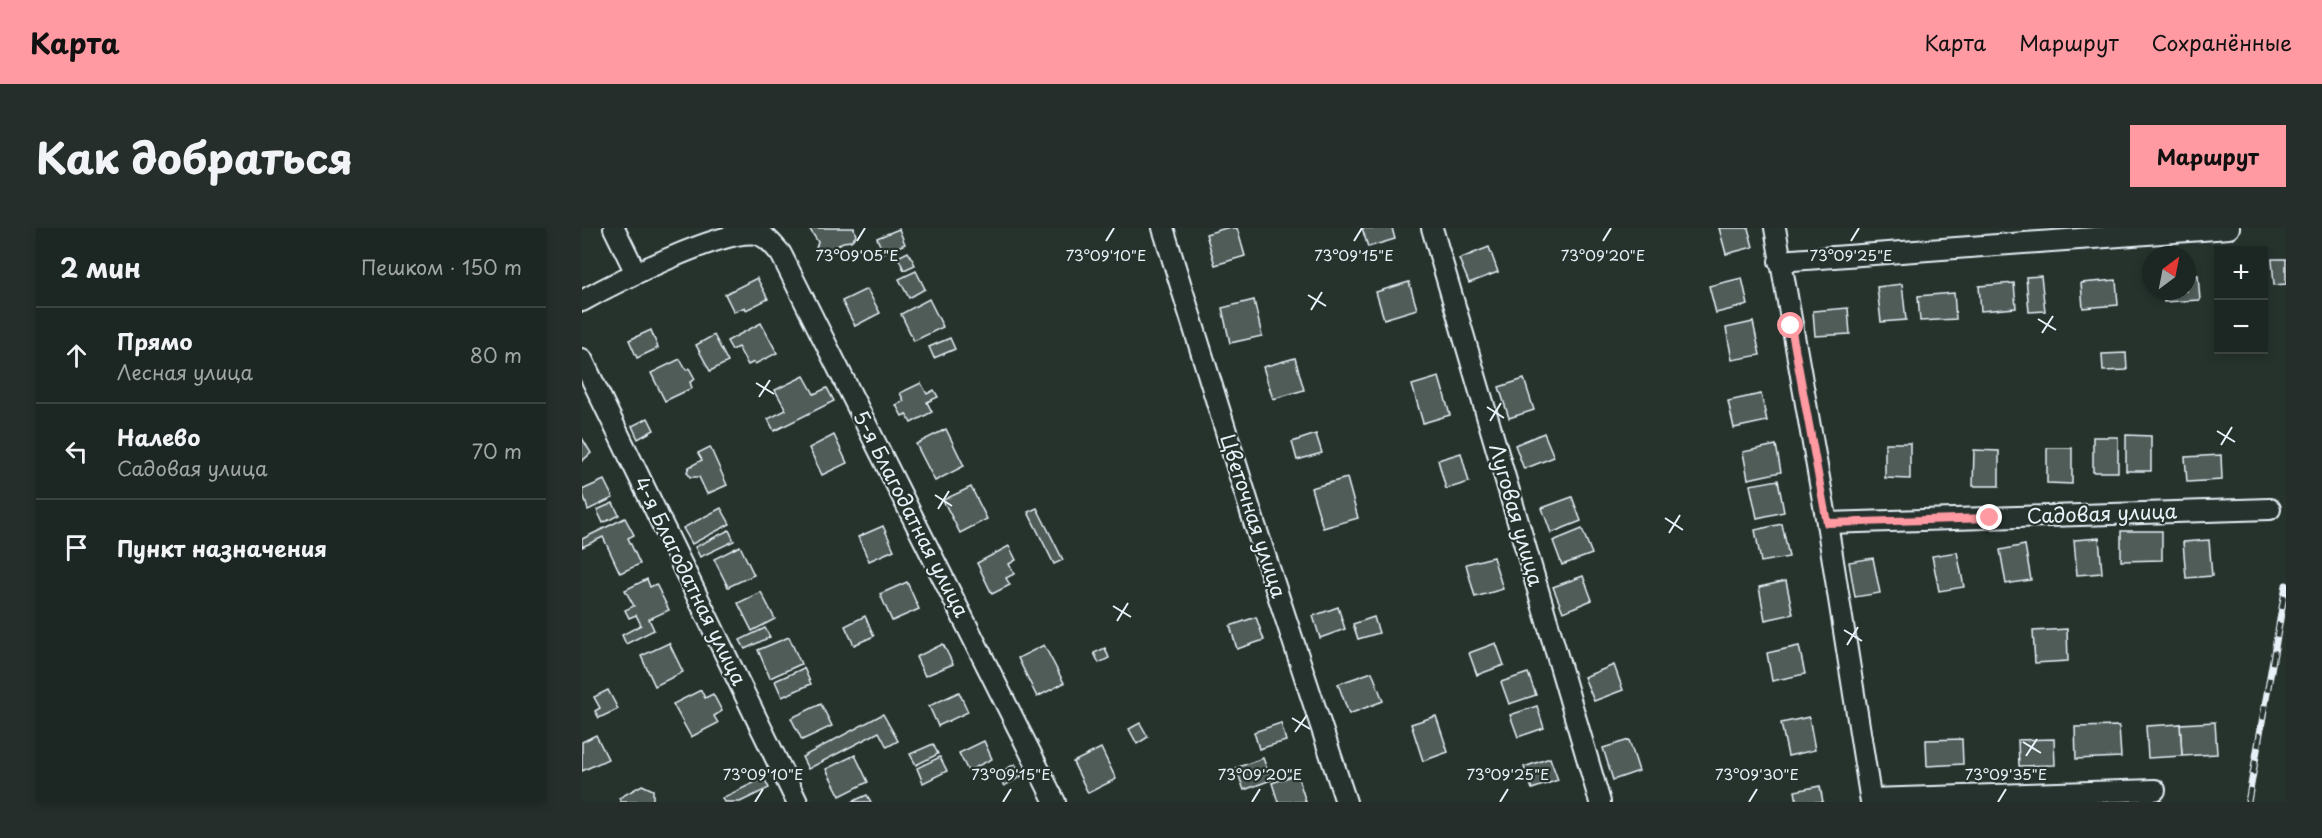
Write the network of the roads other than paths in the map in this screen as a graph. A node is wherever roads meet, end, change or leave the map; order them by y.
1 (614, 228) edge
2 (1163, 228) edge
3 (1432, 228) edge
4 (1774, 228) edge
5 (2229, 228) edge
6 (1779, 261) junction
7 (635, 271) junction
8 (582, 302) edge
9 (582, 359) edge
10 (2270, 509) dead end
11 (1827, 523) junction
12 (2154, 790) dead end
13 (1871, 801) edge
14 (797, 802) edge
15 (1055, 802) edge
16 (1346, 802) edge
17 (1600, 802) edge

1 - 7 street
2 - 16 street, Цветочная улица
3 - 17 street, Луговая улица
4 - 6 street
5 - 6 street
6 - 11 street
7 - 8 street
7 - 15 street, 5-я Благодатная улица
9 - 14 street, 4-я Благодатная улица
10 - 11 street, Садовая улица
11 - 13 street
12 - 13 street

